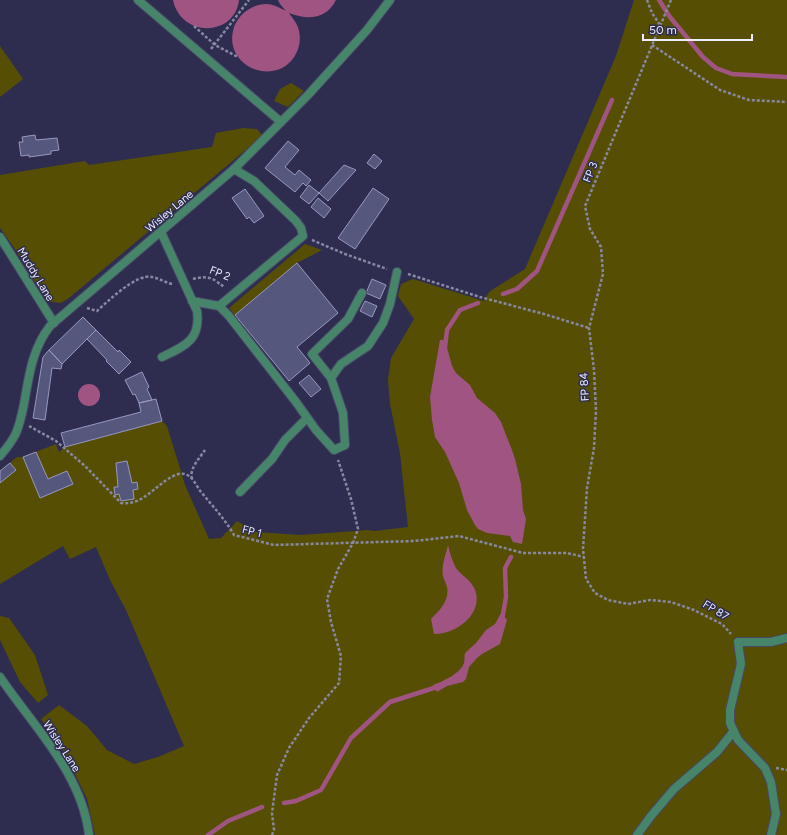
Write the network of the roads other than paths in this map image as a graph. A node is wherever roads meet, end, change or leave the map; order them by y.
1 (138, 0) edge
2 (390, 0) edge
3 (281, 122) junction
4 (234, 169) junction
5 (161, 232) junction
6 (0, 237) edge
7 (397, 272) dead end
8 (362, 292) dead end
9 (192, 301) junction
10 (219, 306) junction
11 (54, 322) junction
12 (162, 357) dead end
13 (331, 378) junction
14 (307, 418) junction
15 (0, 456) edge
16 (240, 492) dead end
17 (787, 638) edge
18 (0, 677) edge
19 (733, 732) junction
20 (89, 835) edge
21 (637, 835) edge
22 (771, 835) edge

1 - 3 street
2 - 3 street, Wisley Lane
3 - 4 street, Wisley Lane
4 - 5 street, Wisley Lane
4 - 10 street, FP 2
5 - 9 street
5 - 11 street, Wisley Lane
6 - 11 street, Muddy Lane
7 - 13 street
8 - 13 street
9 - 10 street
9 - 12 street
10 - 14 street
11 - 15 street, Wisley Lane
13 - 14 street
14 - 16 street
17 - 19 street
18 - 20 street, Wisley Lane
19 - 21 street
19 - 22 street

